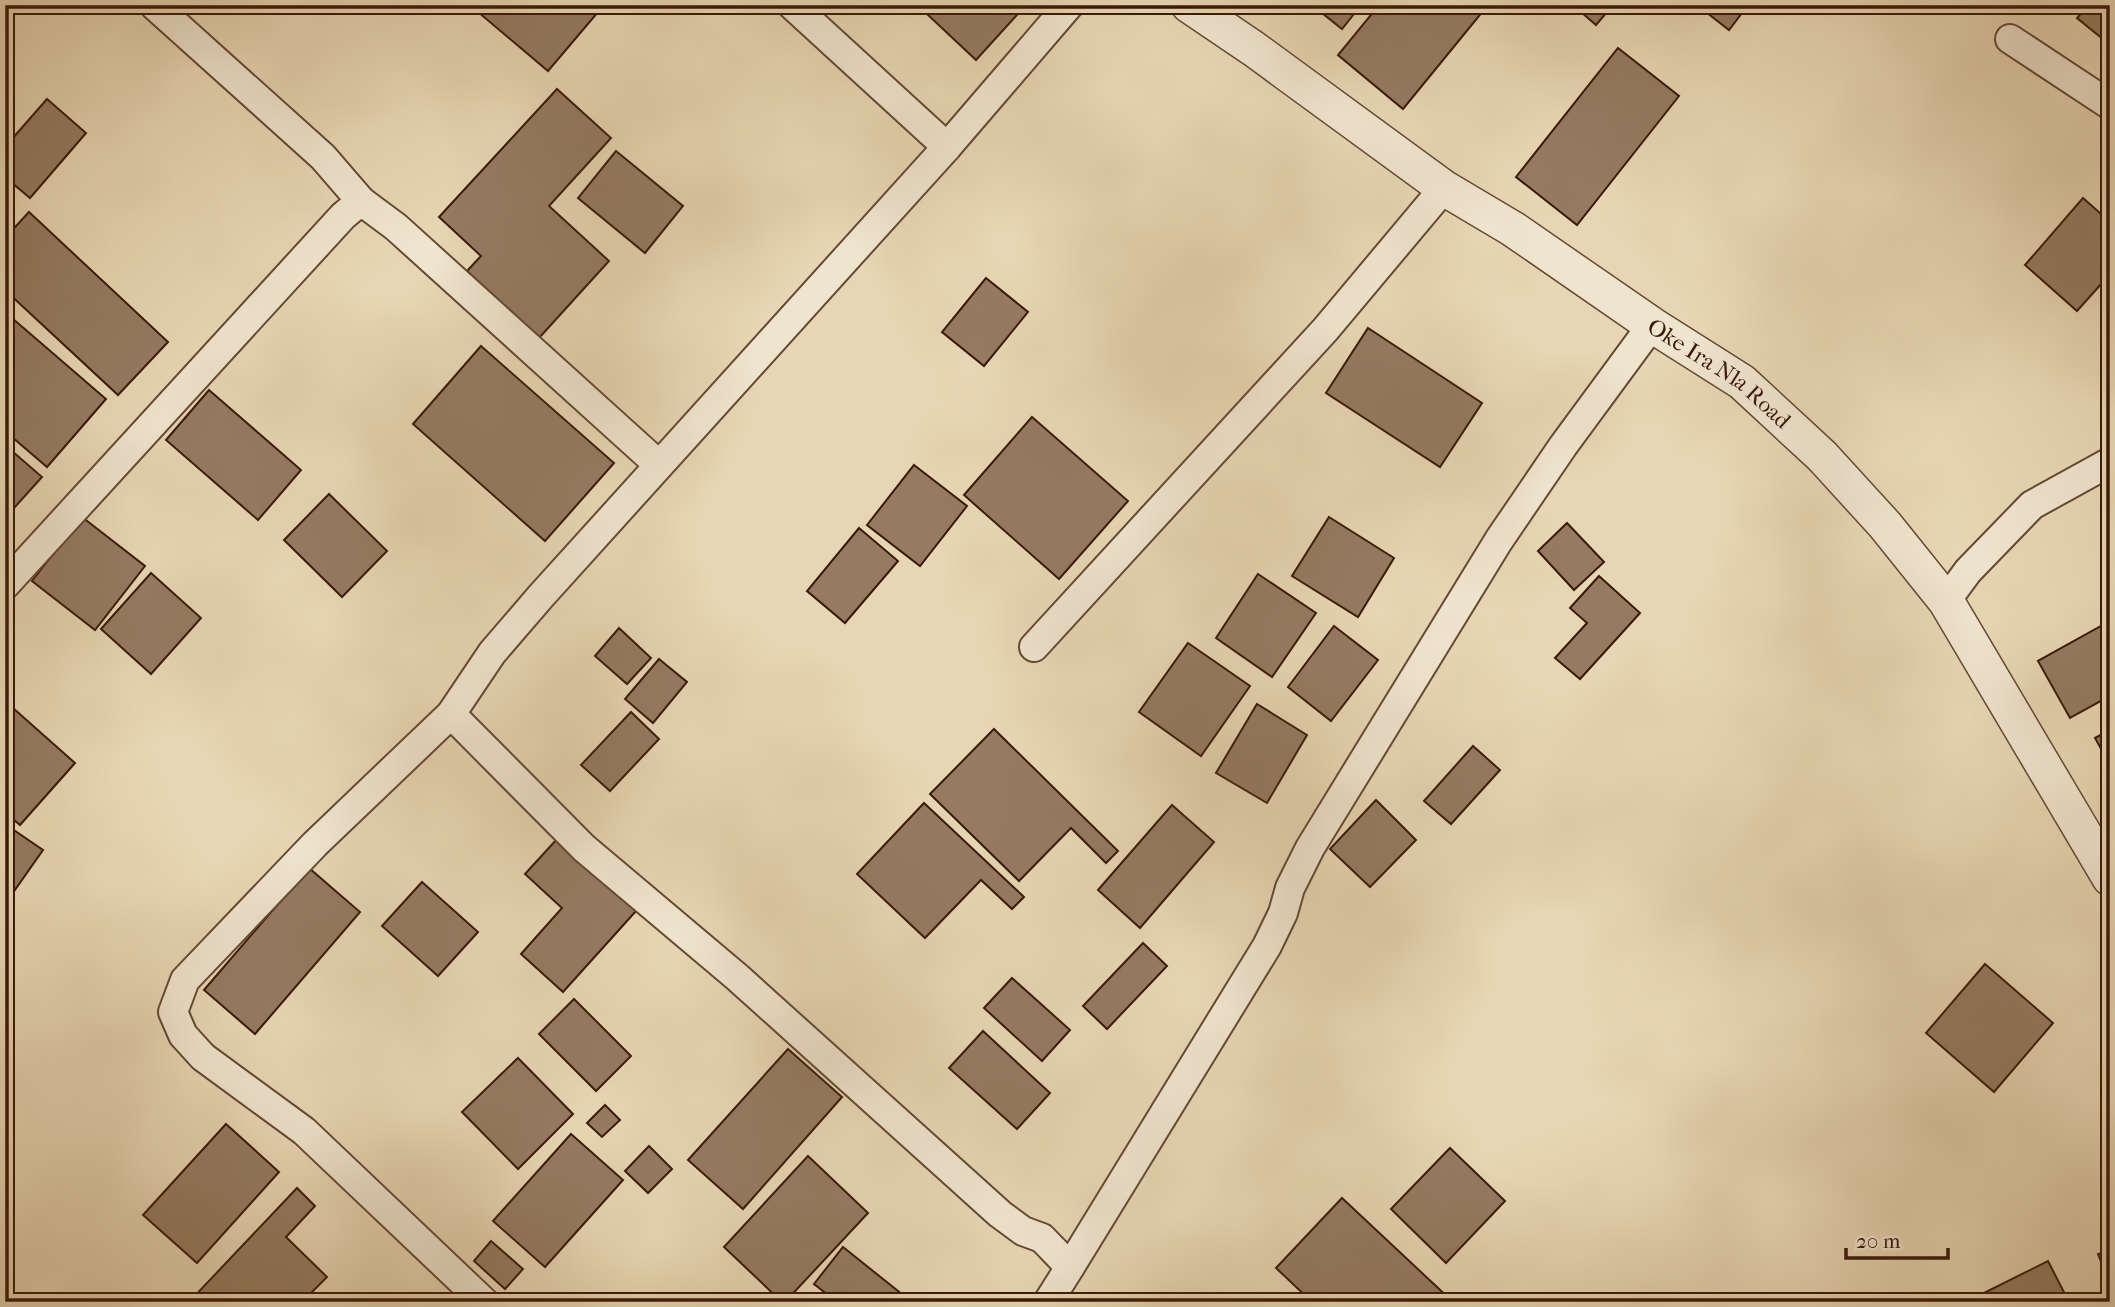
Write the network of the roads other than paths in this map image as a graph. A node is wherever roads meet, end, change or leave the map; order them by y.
1 (154, 5) edge
2 (792, 5) edge
3 (1069, 5) edge
4 (1189, 5) edge
5 (2010, 39) dead end
6 (2110, 105) edge
7 (947, 147) junction
8 (1444, 188) junction
9 (361, 201) junction
10 (1652, 325) junction
11 (2110, 462) edge
12 (659, 465) junction
13 (5, 585) edge
14 (1946, 601) junction
15 (1034, 647) dead end
16 (451, 714) junction
17 (2110, 878) edge
18 (1070, 1268) junction
19 (484, 1302) edge
20 (1048, 1302) edge

1 - 9 street
2 - 7 street
3 - 7 street
4 - 8 street, Oke Ira Nla Road
5 - 6 street
7 - 12 street
8 - 10 street, Oke Ira Nla Road
8 - 15 street
9 - 12 street
9 - 13 street
10 - 14 street, Oke Ira Nla Road
10 - 18 street
11 - 14 street
12 - 16 street
14 - 17 street, Oke Ira Nla Road
16 - 18 street
16 - 19 street
18 - 20 street

